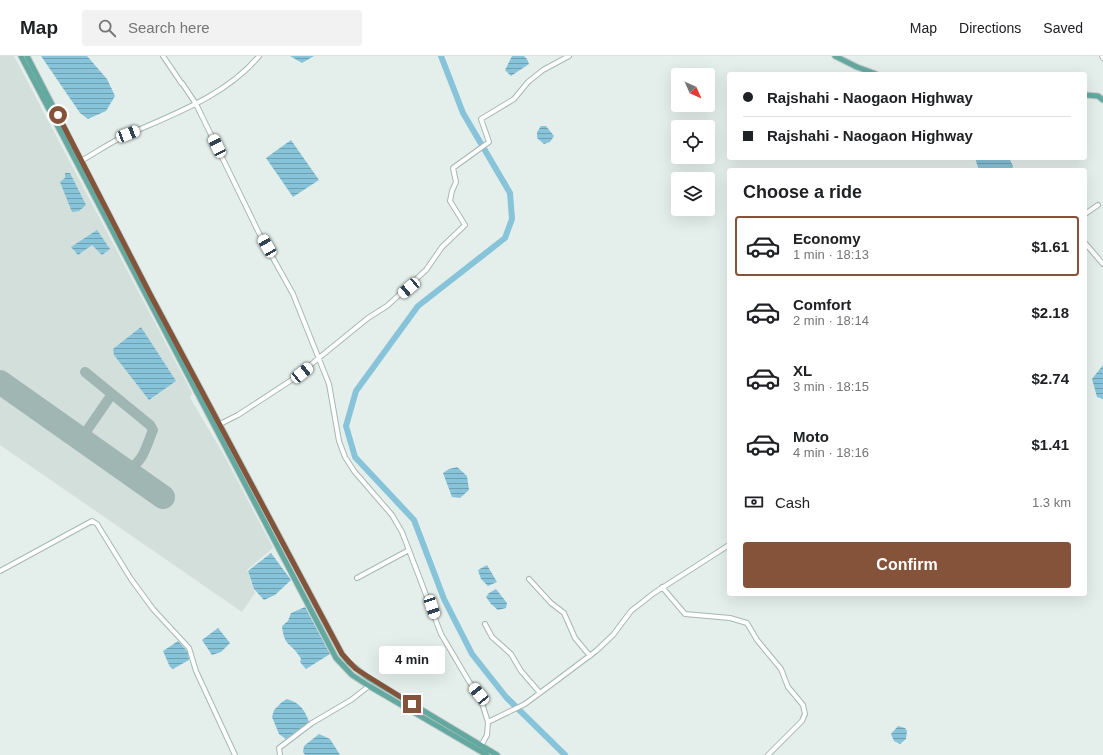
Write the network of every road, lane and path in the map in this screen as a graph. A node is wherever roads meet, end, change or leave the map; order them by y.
1 (21, 56) edge
2 (27, 56) edge
3 (163, 56) edge
4 (259, 56) edge
5 (569, 56) edge
6 (835, 56) edge
7 (871, 72) edge
8 (182, 83) dead end
9 (186, 90) junction
10 (1087, 95) edge
11 (1103, 100) edge
12 (196, 104) junction
13 (81, 161) junction
14 (1098, 205) dead end
15 (1087, 213) edge
16 (1087, 245) edge
17 (1103, 264) edge
18 (318, 359) junction
19 (220, 424) junction
20 (223, 436) junction
21 (727, 546) edge
22 (408, 550) junction
23 (0, 571) edge
24 (356, 578) dead end
25 (529, 579) dead end
26 (662, 587) junction
27 (485, 624) dead end
28 (590, 656) junction
29 (368, 686) junction
30 (540, 693) junction
31 (412, 704) junction
32 (409, 710) junction
33 (488, 722) junction
34 (481, 746) junction
35 (235, 755) edge
36 (280, 755) edge
37 (487, 755) edge
38 (497, 755) edge
39 (768, 755) edge

1 - 20 main road
2 - 13 main road
3 - 9 street
4 - 12 street
5 - 18 street
6 - 7 main road
8 - 9 street
9 - 12 street
10 - 11 main road
12 - 13 street
12 - 18 street
13 - 19 main road
14 - 15 street
16 - 17 street
18 - 19 street
18 - 22 street
19 - 20 main road
20 - 29 main road
20 - 31 main road
21 - 26 street
22 - 24 street
22 - 33 street
23 - 35 street
25 - 28 street
26 - 28 street
26 - 39 street
27 - 30 street
28 - 30 street
29 - 32 main road
29 - 36 street
30 - 33 street
31 - 32 main road
31 - 34 main road
32 - 37 main road
33 - 34 street
34 - 38 main road

